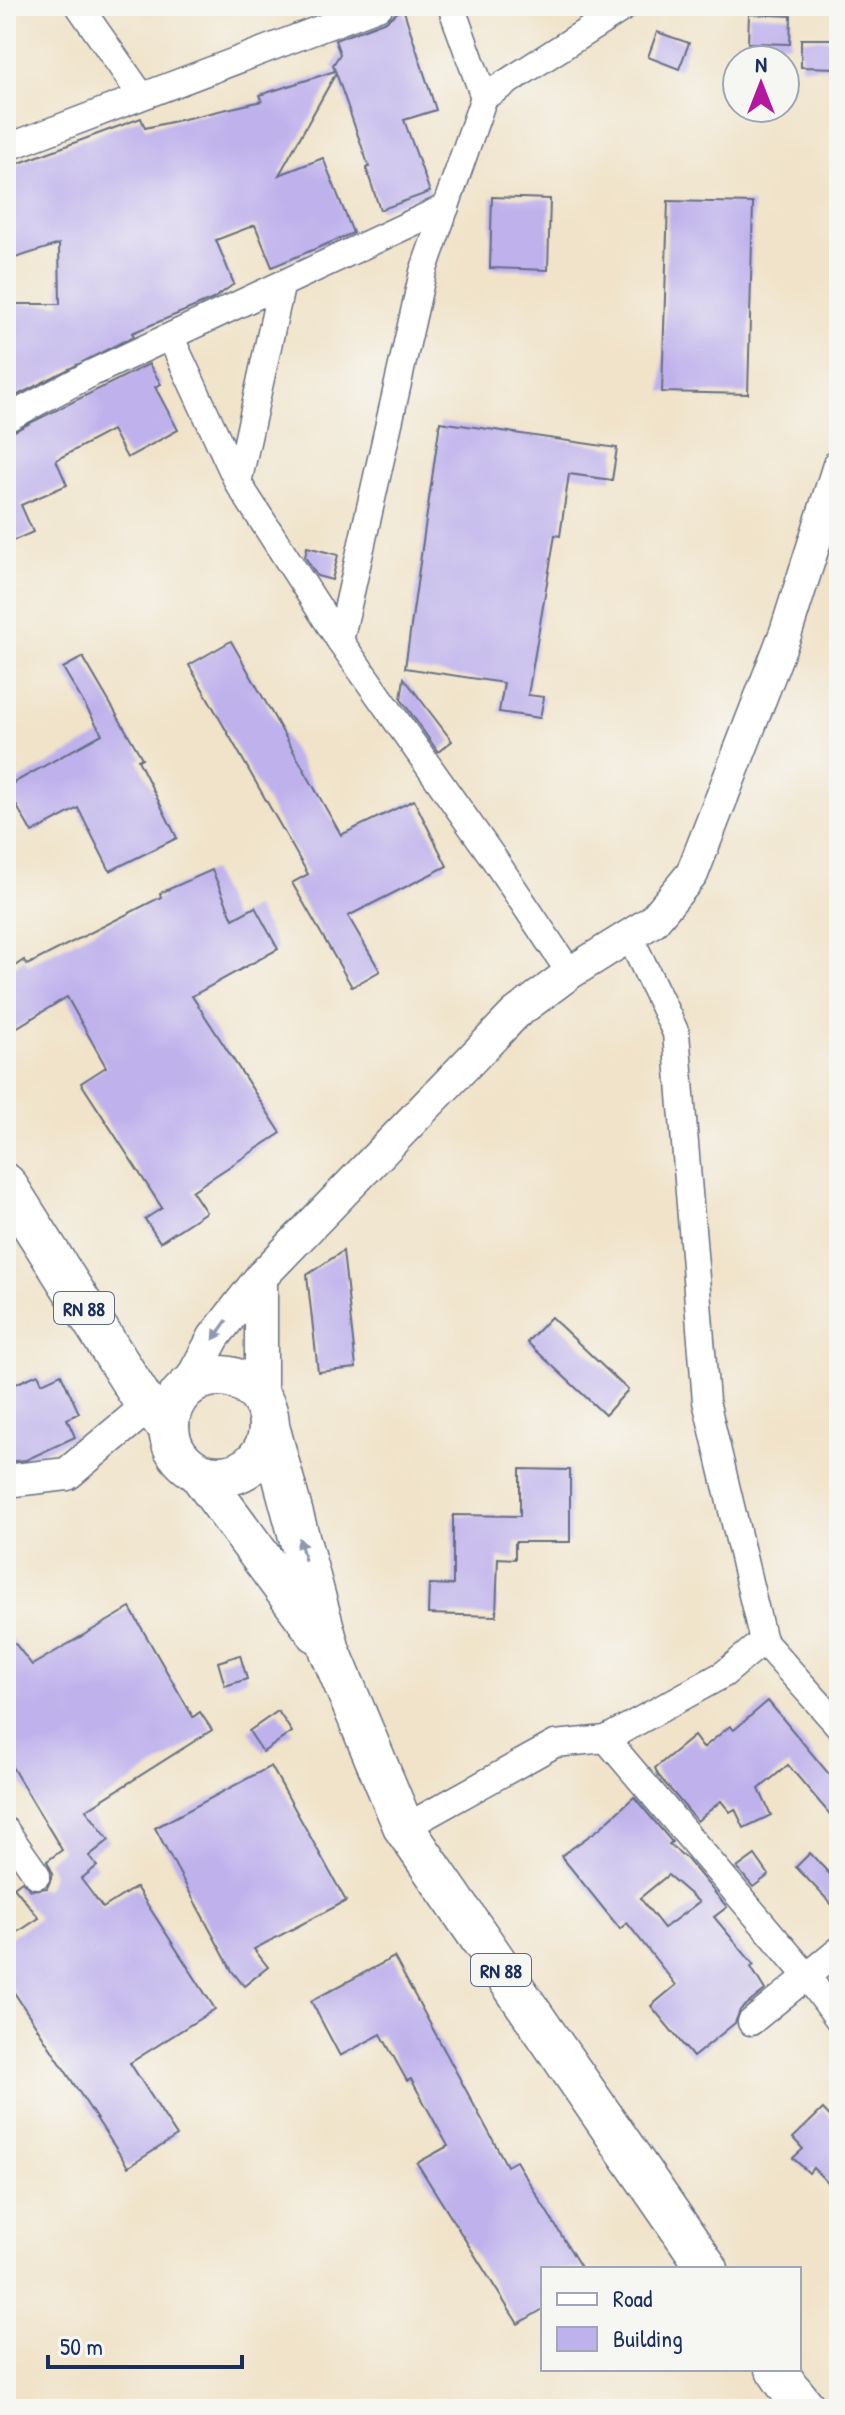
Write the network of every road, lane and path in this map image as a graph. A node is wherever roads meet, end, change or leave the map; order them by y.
1 (79, 6) edge
2 (380, 6) edge
3 (451, 6) edge
4 (626, 6) edge
5 (141, 95) junction
6 (484, 97) junction
7 (6, 148) edge
8 (446, 207) junction
9 (281, 287) junction
10 (171, 338) junction
11 (6, 419) edge
12 (839, 465) edge
13 (238, 483) junction
14 (340, 641) junction
15 (629, 935) junction
16 (570, 973) junction
17 (6, 1184) edge
18 (261, 1277) junction
19 (186, 1389) junction
20 (265, 1413) junction
21 (158, 1416) junction
22 (198, 1472) junction
23 (6, 1481) edge
24 (763, 1641) junction
25 (330, 1651) junction
26 (839, 1726) edge
27 (606, 1739) junction
28 (404, 1828) junction
29 (6, 1831) edge
30 (37, 1875) dead end
31 (839, 1950) edge
32 (807, 1976) junction
33 (839, 2020) edge
34 (751, 2022) dead end
35 (707, 2267) edge

1 - 5 street
2 - 5 street
3 - 6 street
4 - 6 street
5 - 7 street
6 - 8 street
8 - 9 street
8 - 14 street
9 - 10 street
9 - 13 street
10 - 11 street
10 - 13 street
12 - 15 street
13 - 14 street
14 - 16 street
15 - 16 street
15 - 24 street
16 - 18 street
17 - 21 main road, RN 88
18 -> 19 street
18 - 20 street
19 - 20 main road
19 - 21 main road
20 - 22 main road
25 -> 20 main road, RN 88
21 - 22 main road
21 - 23 street
22 - 25 main road, RN 88
24 - 26 street
24 - 27 street
25 - 28 main road, RN 88
27 - 28 street
27 - 32 street
28 - 35 main road, RN 88
29 - 30 street
31 - 32 street
32 - 33 street
32 - 34 street

